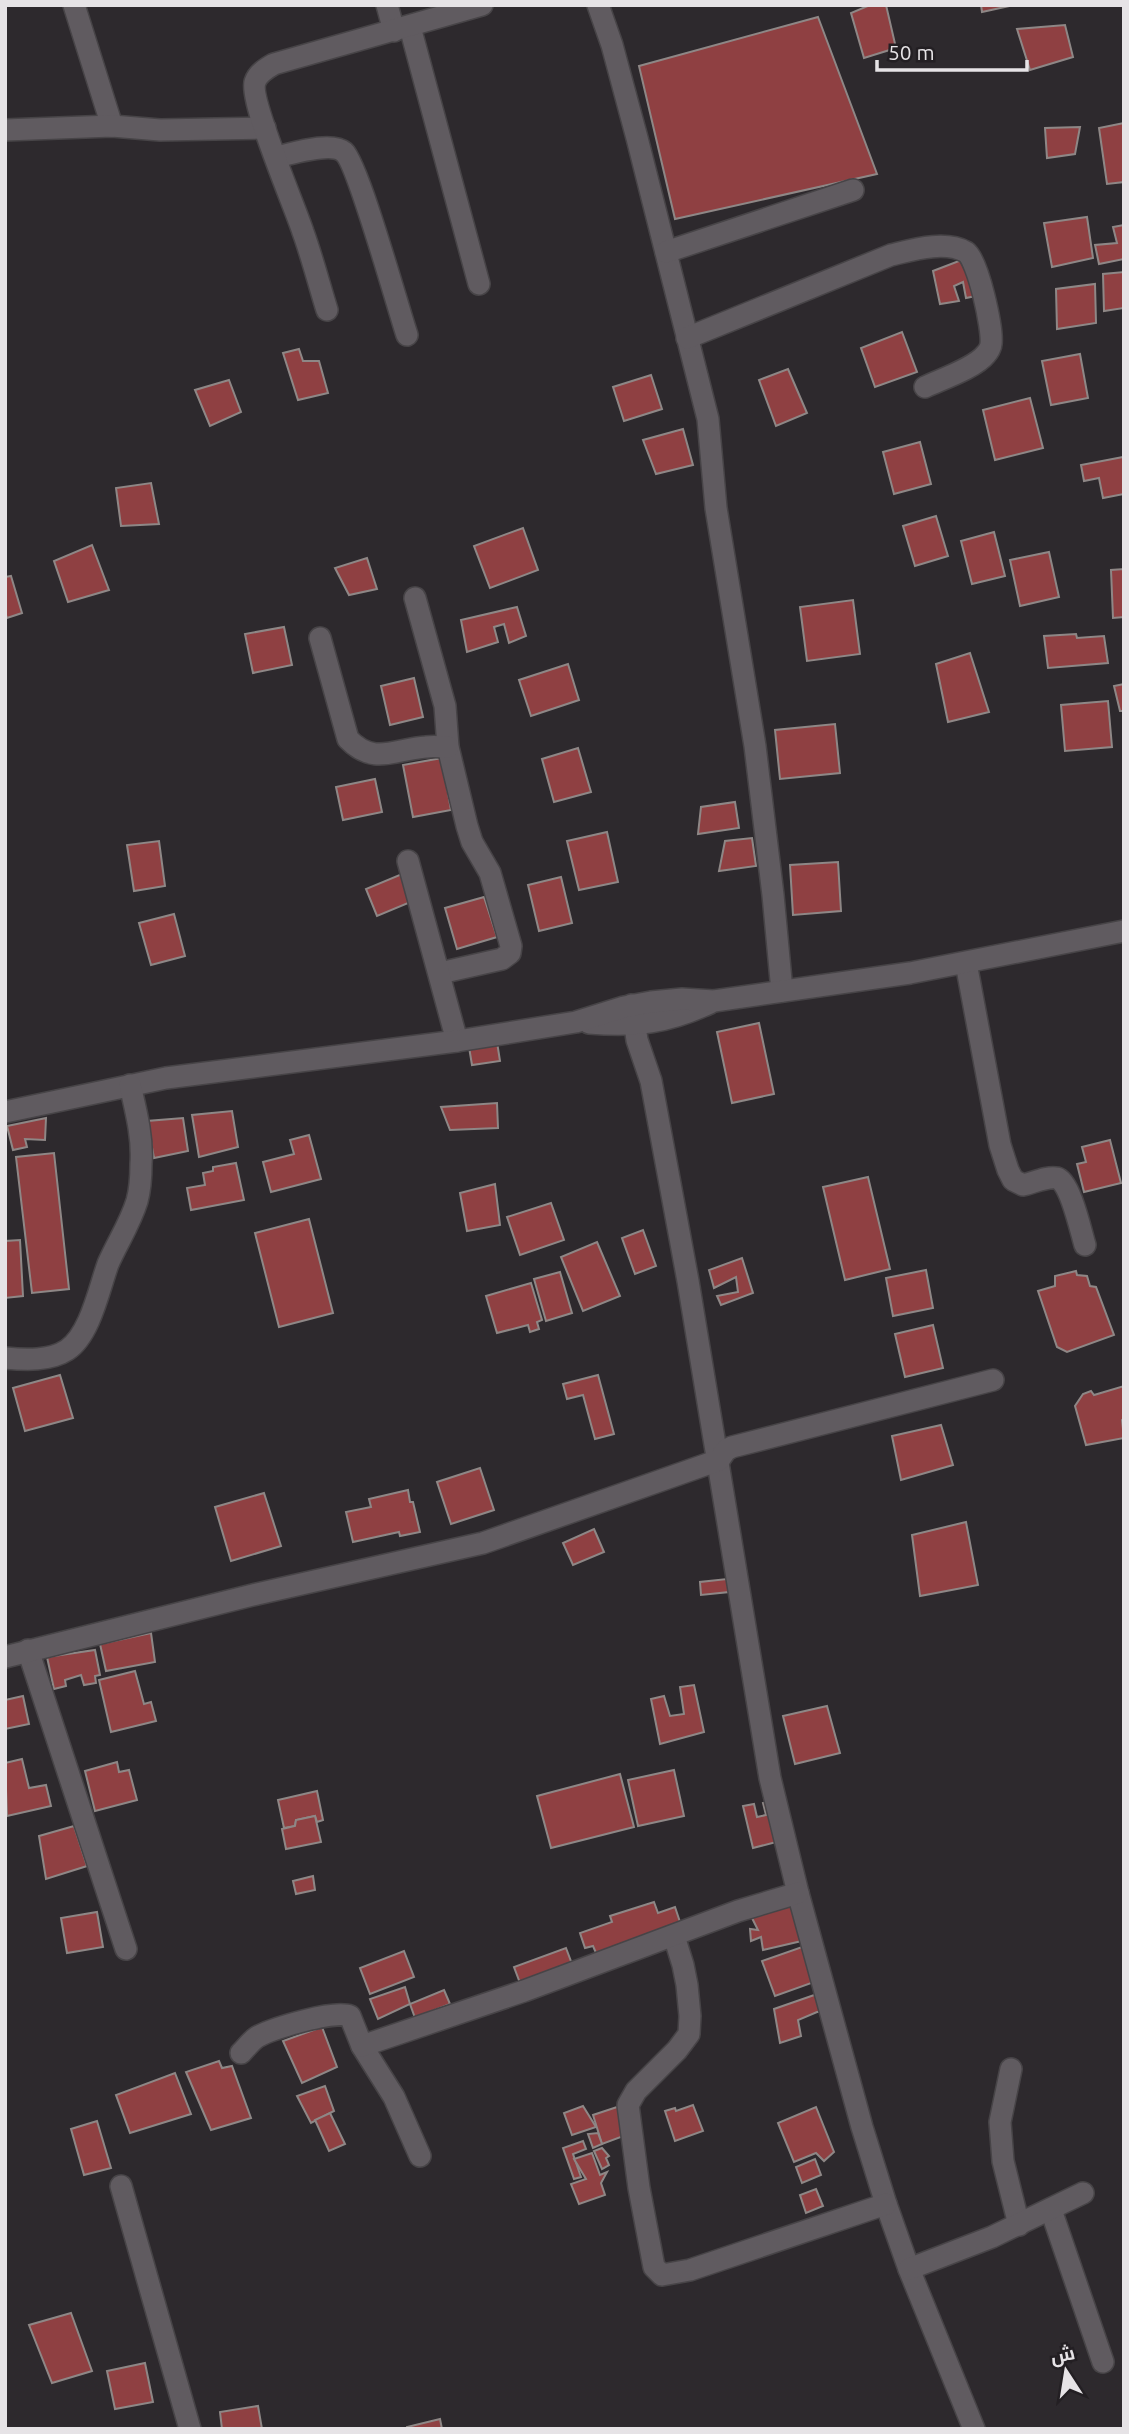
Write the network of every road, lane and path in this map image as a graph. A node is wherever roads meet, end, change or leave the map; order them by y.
1 (74, 5) edge
2 (387, 5) edge
3 (482, 5) edge
4 (597, 5) edge
5 (402, 29) junction
6 (112, 126) junction
7 (265, 128) junction
8 (5, 130) edge
9 (276, 157) junction
10 (853, 190) dead end
11 (666, 252) junction
12 (479, 284) dead end
13 (327, 310) dead end
14 (407, 335) dead end
15 (687, 338) junction
16 (925, 387) dead end
17 (415, 598) dead end
18 (320, 638) dead end
19 (449, 747) junction
20 (408, 861) dead end
21 (1124, 931) edge
22 (966, 963) junction
23 (440, 973) junction
24 (782, 991) junction
25 (643, 1014) junction
26 (457, 1041) junction
27 (130, 1086) junction
28 (5, 1112) edge
29 (1084, 1245) dead end
30 (5, 1358) edge
31 (993, 1380) dead end
32 (719, 1460) junction
33 (28, 1650) junction
34 (5, 1657) edge
35 (798, 1893) junction
36 (674, 1936) junction
37 (126, 1949) dead end
38 (362, 2046) junction
39 (241, 2053) dead end
40 (1011, 2069) dead end
41 (420, 2156) dead end
42 (121, 2186) dead end
43 (1083, 2193) dead end
44 (886, 2204) junction
45 (1051, 2210) junction
46 (1019, 2225) junction
47 (909, 2269) junction
48 (1103, 2362) dead end
49 (190, 2429) edge
50 (974, 2429) edge

1 - 6 street
2 - 5 street
3 - 5 street
4 - 11 street
5 - 7 street
5 - 12 street
6 - 7 street
6 - 8 street
7 - 9 street
9 - 13 street
9 - 14 street
10 - 11 street
11 - 15 street
15 - 16 street
15 - 24 street
17 - 19 street
18 - 19 street
19 - 23 street
20 - 23 street
21 - 22 street
22 - 24 street
22 - 29 street
23 - 26 street
24 - 25 street
25 - 26 street
25 - 32 street
26 - 27 street
27 - 28 street
27 - 30 street
31 - 32 street
32 - 33 street
32 - 35 street
33 - 34 street
33 - 37 street
35 - 36 street
35 - 44 street
36 - 38 street
36 - 44 street
38 - 39 street
38 - 41 street
40 - 46 street
42 - 49 street
43 - 45 street
44 - 47 street
45 - 46 street
45 - 48 street
46 - 47 street
47 - 50 street

